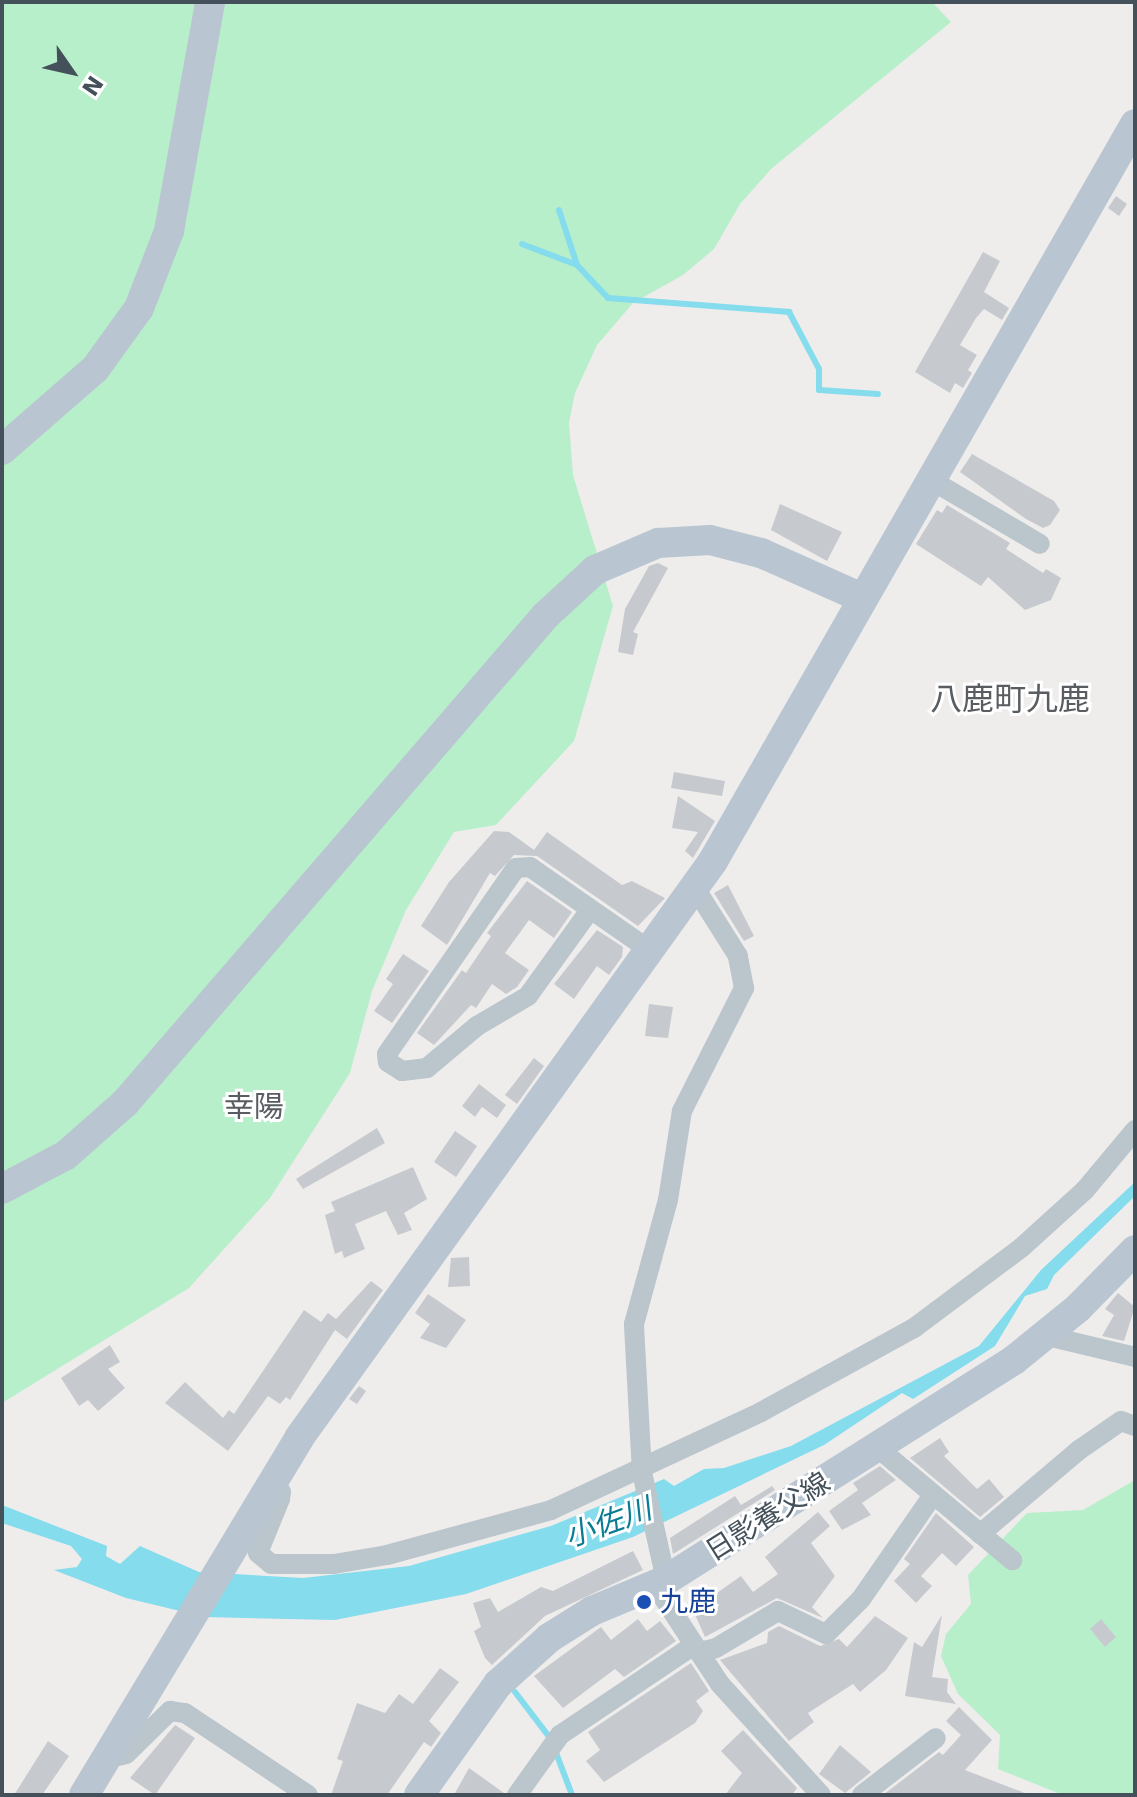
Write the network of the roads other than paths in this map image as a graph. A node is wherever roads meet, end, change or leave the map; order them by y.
1 (210, 2) edge
2 (1135, 124) edge
3 (2, 450) edge
4 (931, 480) junction
5 (1040, 544) dead end
6 (862, 598) junction
7 (695, 888) junction
8 (590, 910) junction
9 (651, 951) junction
10 (1135, 1130) edge
11 (2, 1189) edge
12 (1135, 1250) edge
13 (1043, 1335) junction
14 (1135, 1357) edge
15 (1135, 1426) edge
16 (878, 1448) junction
17 (642, 1471) junction
18 (271, 1483) junction
19 (933, 1495) junction
20 (980, 1534) junction
21 (1012, 1560) dead end
22 (661, 1583) junction
23 (696, 1648) junction
24 (936, 1738) dead end
25 (109, 1758) junction
26 (84, 1795) edge
27 (308, 1795) edge
28 (419, 1795) edge
29 (517, 1795) edge
30 (821, 1795) edge
31 (862, 1795) edge

1 - 3 street
2 - 4 street
4 - 5 street
4 - 6 street
6 - 7 street
6 - 11 street
7 - 9 street
7 - 17 street
8 - 8 street
8 - 9 street
9 - 18 street
10 - 17 street
12 - 13 street, 日影養父線
13 - 14 street
13 - 16 street, 日影養父線
15 - 20 street
16 - 19 street
16 - 22 street, 日影養父線
17 - 18 street
17 - 22 street
18 - 25 street
19 - 20 street
19 - 23 street
20 - 21 street
22 - 23 street
22 - 28 street, 日影養父線
23 - 29 street
23 - 30 street
24 - 31 street
25 - 26 street
25 - 27 street

